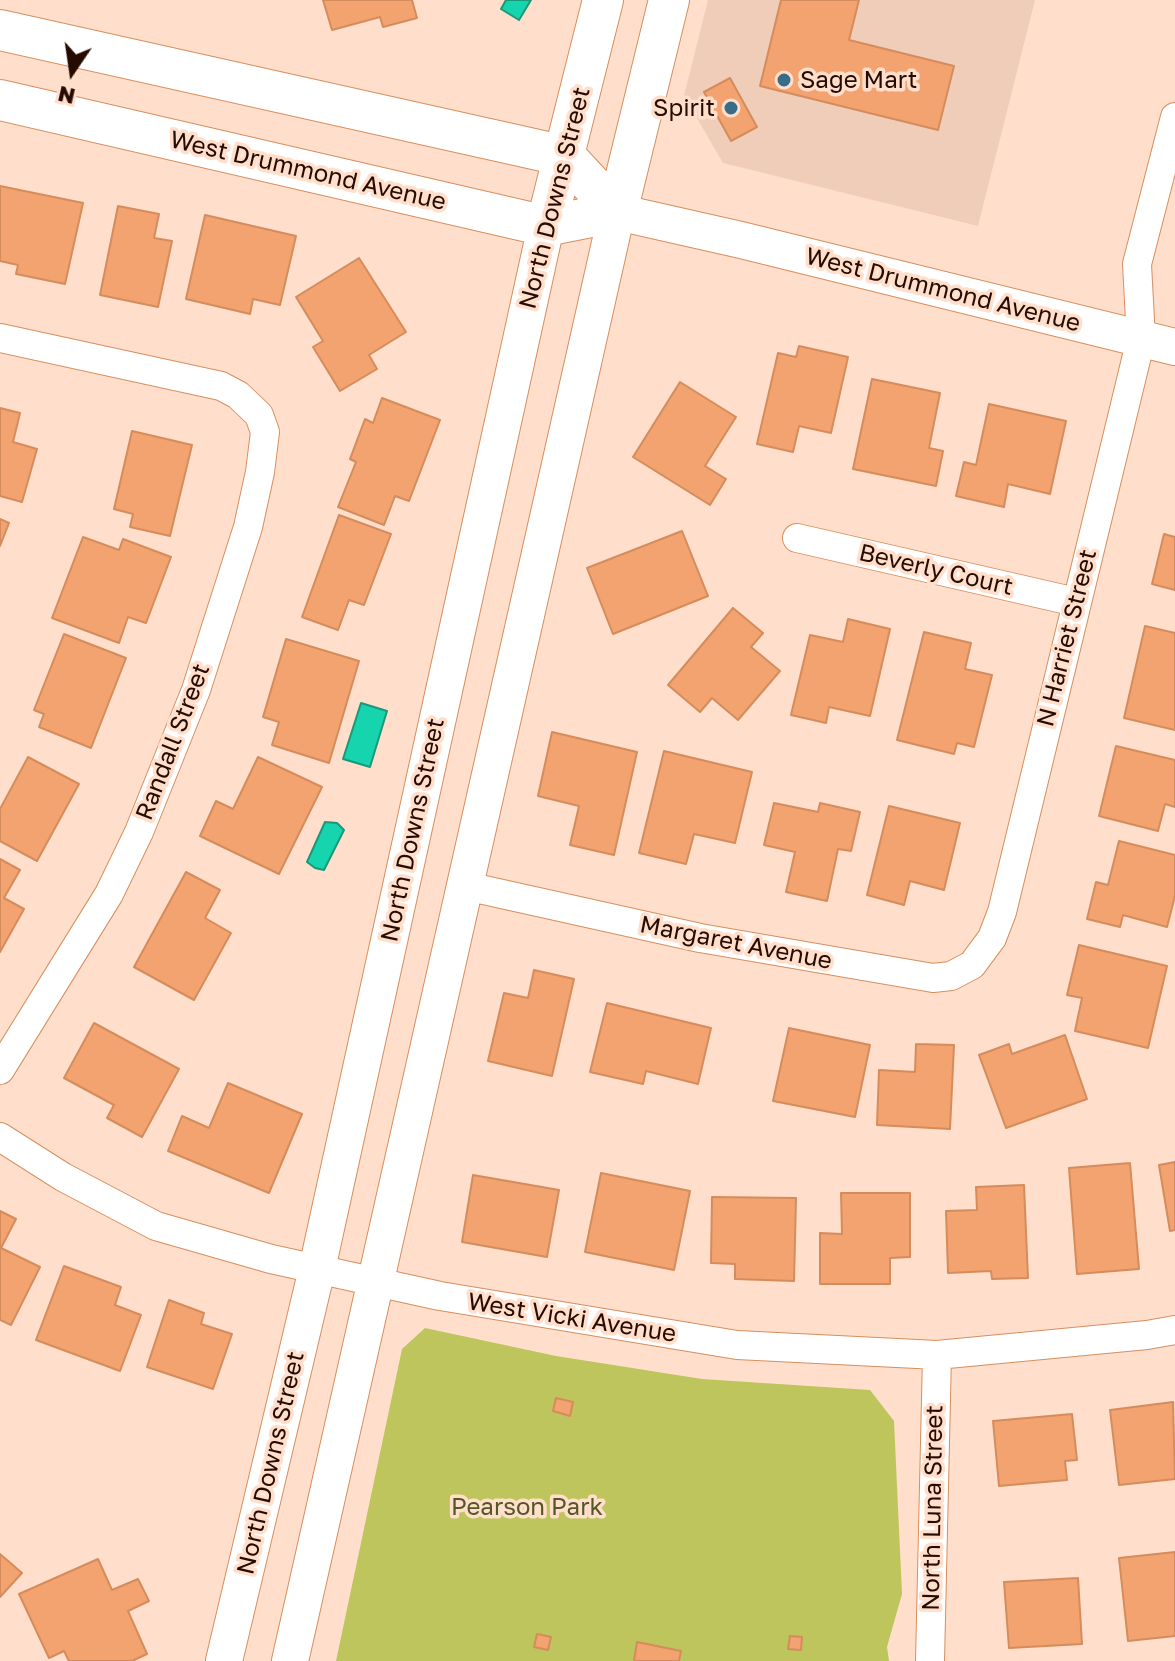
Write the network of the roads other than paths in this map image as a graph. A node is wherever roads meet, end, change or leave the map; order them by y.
1 (603, 0) edge
2 (669, 0) edge
3 (0, 30) edge
4 (0, 100) edge
5 (1175, 117) edge
6 (565, 156) junction
7 (617, 212) junction
8 (546, 226) junction
9 (0, 338) edge
10 (1158, 343) edge
11 (797, 538) dead end
12 (1076, 602) junction
13 (466, 886) junction
14 (992, 938) joint
15 (0, 1070) edge
16 (0, 1137) edge
17 (317, 1269) junction
18 (376, 1282) junction
19 (1175, 1330) edge
20 (937, 1355) junction
21 (224, 1661) edge
22 (290, 1661) edge
23 (930, 1661) edge

1 - 6 main road, North Downs Street
2 - 7 main road
3 - 6 main road
4 - 8 main road, West Drummond Avenue
5 - 10 street, N Harriet Street
6 - 7 main road
6 - 8 main road, North Downs Street
7 - 8 main road, West Drummond Avenue
7 - 10 street, West Drummond Avenue
7 - 13 street
8 - 17 street, North Downs Street
9 - 15 street, Randall Street
10 - 12 street, N Harriet Street
11 - 12 street, Beverly Court
12 - 14 street, N Harriet Street
13 - 14 street, Margaret Avenue
13 - 18 street
16 - 17 street, West Vicki Avenue
17 - 18 street, West Vicki Avenue
17 - 21 street, North Downs Street
18 - 20 street, West Vicki Avenue
18 - 22 street
19 - 20 street, West Vicki Avenue
20 - 23 street, North Luna Street

